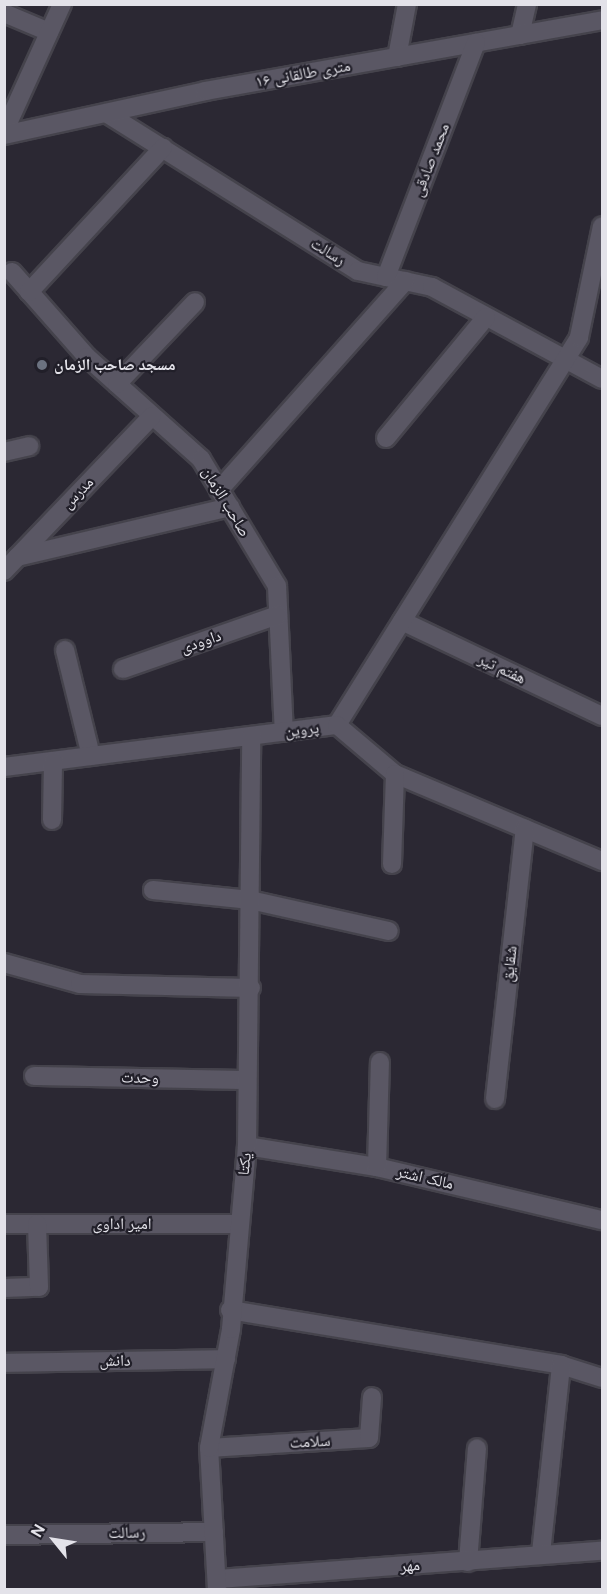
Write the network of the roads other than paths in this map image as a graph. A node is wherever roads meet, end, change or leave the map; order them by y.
1 (62, 4) edge
2 (406, 4) edge
3 (527, 4) edge
4 (4, 14) edge
5 (603, 20) edge
6 (49, 32) junction
7 (520, 35) junction
8 (476, 43) junction
9 (397, 57) junction
10 (106, 113) junction
11 (4, 133) edge
12 (163, 148) junction
13 (603, 226) edge
14 (12, 272) dead end
15 (386, 277) junction
16 (405, 281) junction
17 (29, 292) junction
18 (195, 302) dead end
19 (486, 316) junction
20 (565, 359) junction
21 (603, 379) edge
22 (117, 384) junction
23 (152, 416) junction
24 (386, 438) dead end
25 (29, 446) dead end
26 (4, 452) edge
27 (219, 490) junction
28 (230, 507) junction
29 (17, 557) junction
30 (4, 571) edge
31 (278, 615) junction
32 (402, 621) junction
33 (65, 650) dead end
34 (123, 669) dead end
35 (603, 716) edge
36 (337, 725) junction
37 (284, 732) junction
38 (251, 736) junction
39 (91, 756) junction
40 (53, 761) junction
41 (4, 767) edge
42 (395, 774) junction
43 (52, 820) dead end
44 (525, 829) junction
45 (603, 861) edge
46 (392, 864) dead end
47 (153, 890) dead end
48 (250, 900) junction
49 (389, 931) dead end
50 (4, 963) edge
51 (251, 988) junction
52 (380, 1062) dead end
53 (34, 1076) dead end
54 (247, 1080) junction
55 (495, 1099) dead end
56 (246, 1146) junction
57 (377, 1167) junction
58 (603, 1220) edge
59 (4, 1224) edge
60 (37, 1224) junction
61 (238, 1224) junction
62 (4, 1288) edge
63 (230, 1310) junction
64 (226, 1359) junction
65 (4, 1363) edge
66 (561, 1365) junction
67 (603, 1378) edge
68 (372, 1397) dead end
69 (209, 1448) junction
70 (477, 1448) dead end
71 (214, 1532) junction
72 (4, 1535) edge
73 (603, 1551) edge
74 (541, 1553) junction
75 (468, 1562) junction
76 (217, 1584) edge

1 - 6 street
2 - 9 street
3 - 7 street
4 - 6 street
5 - 7 street, ۱۶ متری طالقانی
6 - 11 street
7 - 8 street, ۱۶ متری طالقانی
8 - 9 street, ۱۶ متری طالقانی
8 - 15 street, محمد صادقی
9 - 10 street, ۱۶ متری طالقانی
10 - 11 street, ۱۶ متری طالقانی
10 - 12 street, رسالت
12 - 15 street, رسالت
12 - 17 street
13 - 20 street
14 - 17 street, صاحب الزمان
15 - 16 street, رسالت
16 - 19 street, رسالت
16 - 27 street
17 - 22 street, صاحب الزمان
18 - 22 street
19 - 20 street, رسالت
19 - 24 street
20 - 21 street, رسالت
20 - 32 street
22 - 23 street, صاحب الزمان
23 - 27 street, صاحب الزمان
23 - 29 street, مدرس
25 - 26 street
27 - 28 street, صاحب الزمان
28 - 29 street
28 - 31 street, صاحب الزمان
29 - 30 street, مدرس
31 - 34 street, داوودی
31 - 37 street, صاحب الزمان
32 - 35 street, هفتم تیر
32 - 36 street
33 - 39 street
36 - 37 street, پروین
36 - 42 street, پروین
37 - 38 street, پروین
38 - 39 street, پروین
38 - 48 street, یکتا
39 - 40 street, پروین
40 - 41 street, پروین
40 - 43 street
42 - 44 street, پروین
42 - 46 street
44 - 45 street, پروین
44 - 55 street, شقایق
47 - 48 street
48 - 49 street
48 - 51 street, یکتا
50 - 51 street
51 - 54 street, یکتا
52 - 57 street
53 - 54 street, وحدت
54 - 56 street, یکتا
56 - 57 street, مالک اشتر
56 - 61 street, یکتا
57 - 58 street, مالک اشتر
59 - 60 street, امیر اداوی
60 - 61 street, امیر اداوی
60 - 62 street
61 - 63 street, یکتا
63 - 64 street, یکتا
63 - 66 street
64 - 65 street, دانش
64 - 69 street, یکتا
66 - 67 street
66 - 74 street
68 - 69 street, سلامت
69 - 71 street, یکتا
70 - 75 street
71 - 72 street, رسالت
71 - 76 street, یکتا
73 - 74 street, مهر
74 - 75 street, مهر
75 - 76 street, مهر

